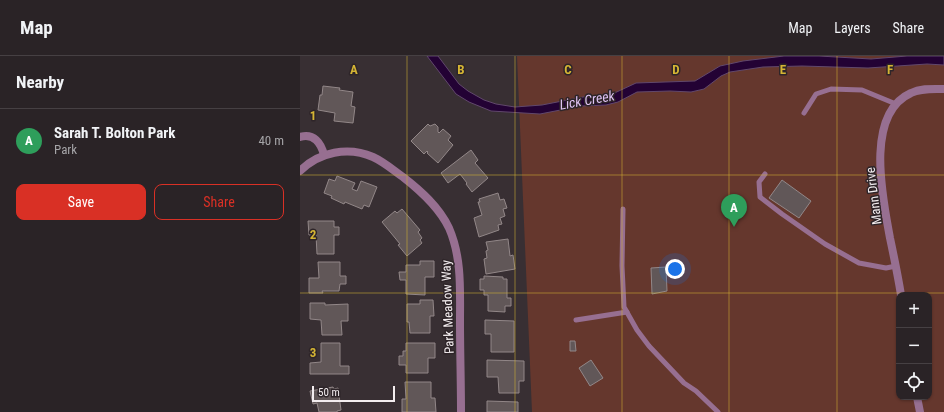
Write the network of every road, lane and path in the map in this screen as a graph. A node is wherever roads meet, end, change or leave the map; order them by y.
1 (944, 89) edge
2 (899, 102) junction
3 (804, 113) dead end
4 (300, 137) edge
5 (324, 155) junction
6 (300, 171) edge
7 (765, 174) dead end
8 (623, 209) dead end
9 (896, 266) junction
10 (900, 292) edge
11 (627, 312) junction
12 (576, 320) dead end
13 (918, 400) edge
14 (461, 412) edge
15 (718, 412) edge
16 (920, 412) edge

1 - 2 street
2 - 3 lane
2 - 9 street, Mann Drive
4 - 5 street
5 - 6 street
5 - 14 street, Park Meadow Way
7 - 9 lane
8 - 11 lane
9 - 10 street, Mann Drive
11 - 12 lane
11 - 15 lane
13 - 16 street

